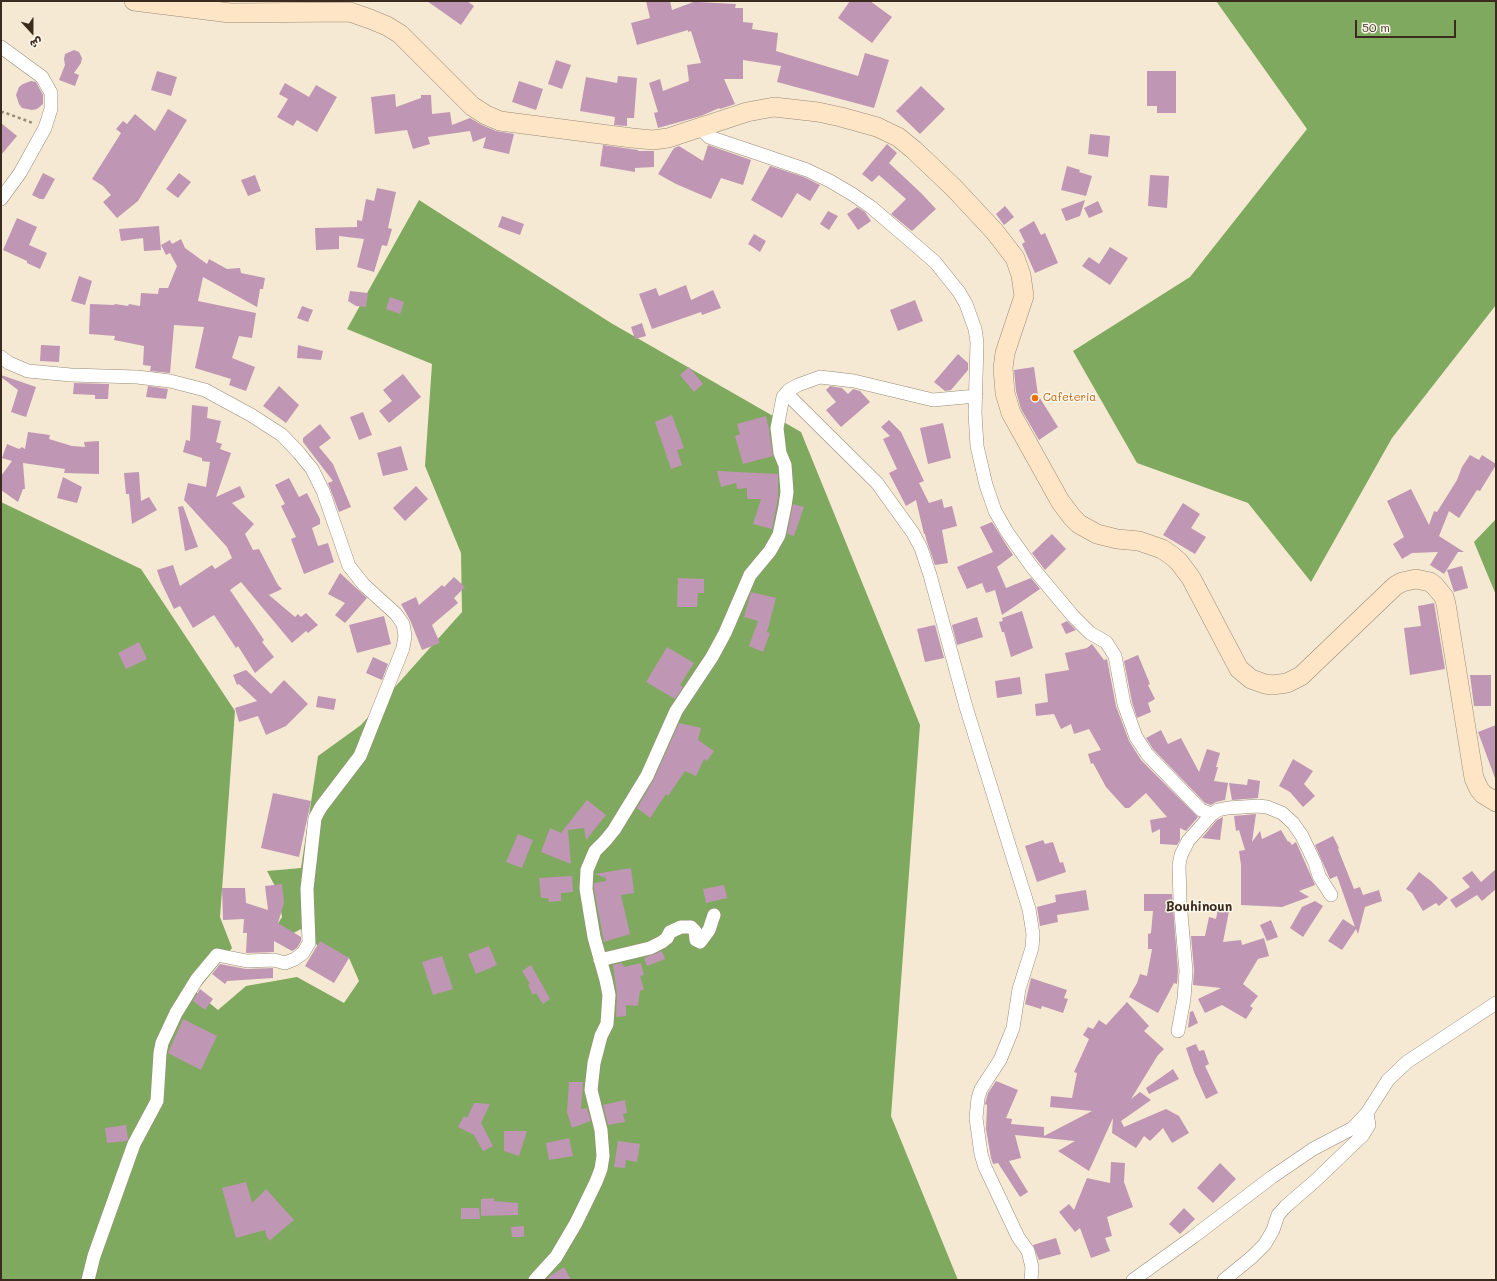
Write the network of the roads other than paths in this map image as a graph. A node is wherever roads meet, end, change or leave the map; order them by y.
1 (134, 1) edge
2 (343, 7) edge
3 (1, 47) edge
4 (702, 128) junction
5 (1, 199) edge
6 (1, 357) edge
7 (786, 393) junction
8 (976, 396) junction
9 (1496, 802) edge
10 (1212, 814) junction
11 (1331, 895) dead end
12 (714, 915) dead end
13 (600, 960) junction
14 (1496, 1003) edge
15 (1178, 1031) dead end
16 (1367, 1113) junction
17 (88, 1280) edge
18 (535, 1280) edge
19 (1031, 1280) edge
20 (1133, 1280) edge
21 (1224, 1280) edge

1 - 2 main road
2 - 4 main road
3 - 5 street
4 - 8 street
4 - 9 main road
6 - 17 street
7 - 8 street
7 - 13 street
7 - 19 street
8 - 10 street
10 - 11 street
10 - 15 street
12 - 13 street
13 - 18 street
14 - 16 street
16 - 20 street
16 - 21 street

